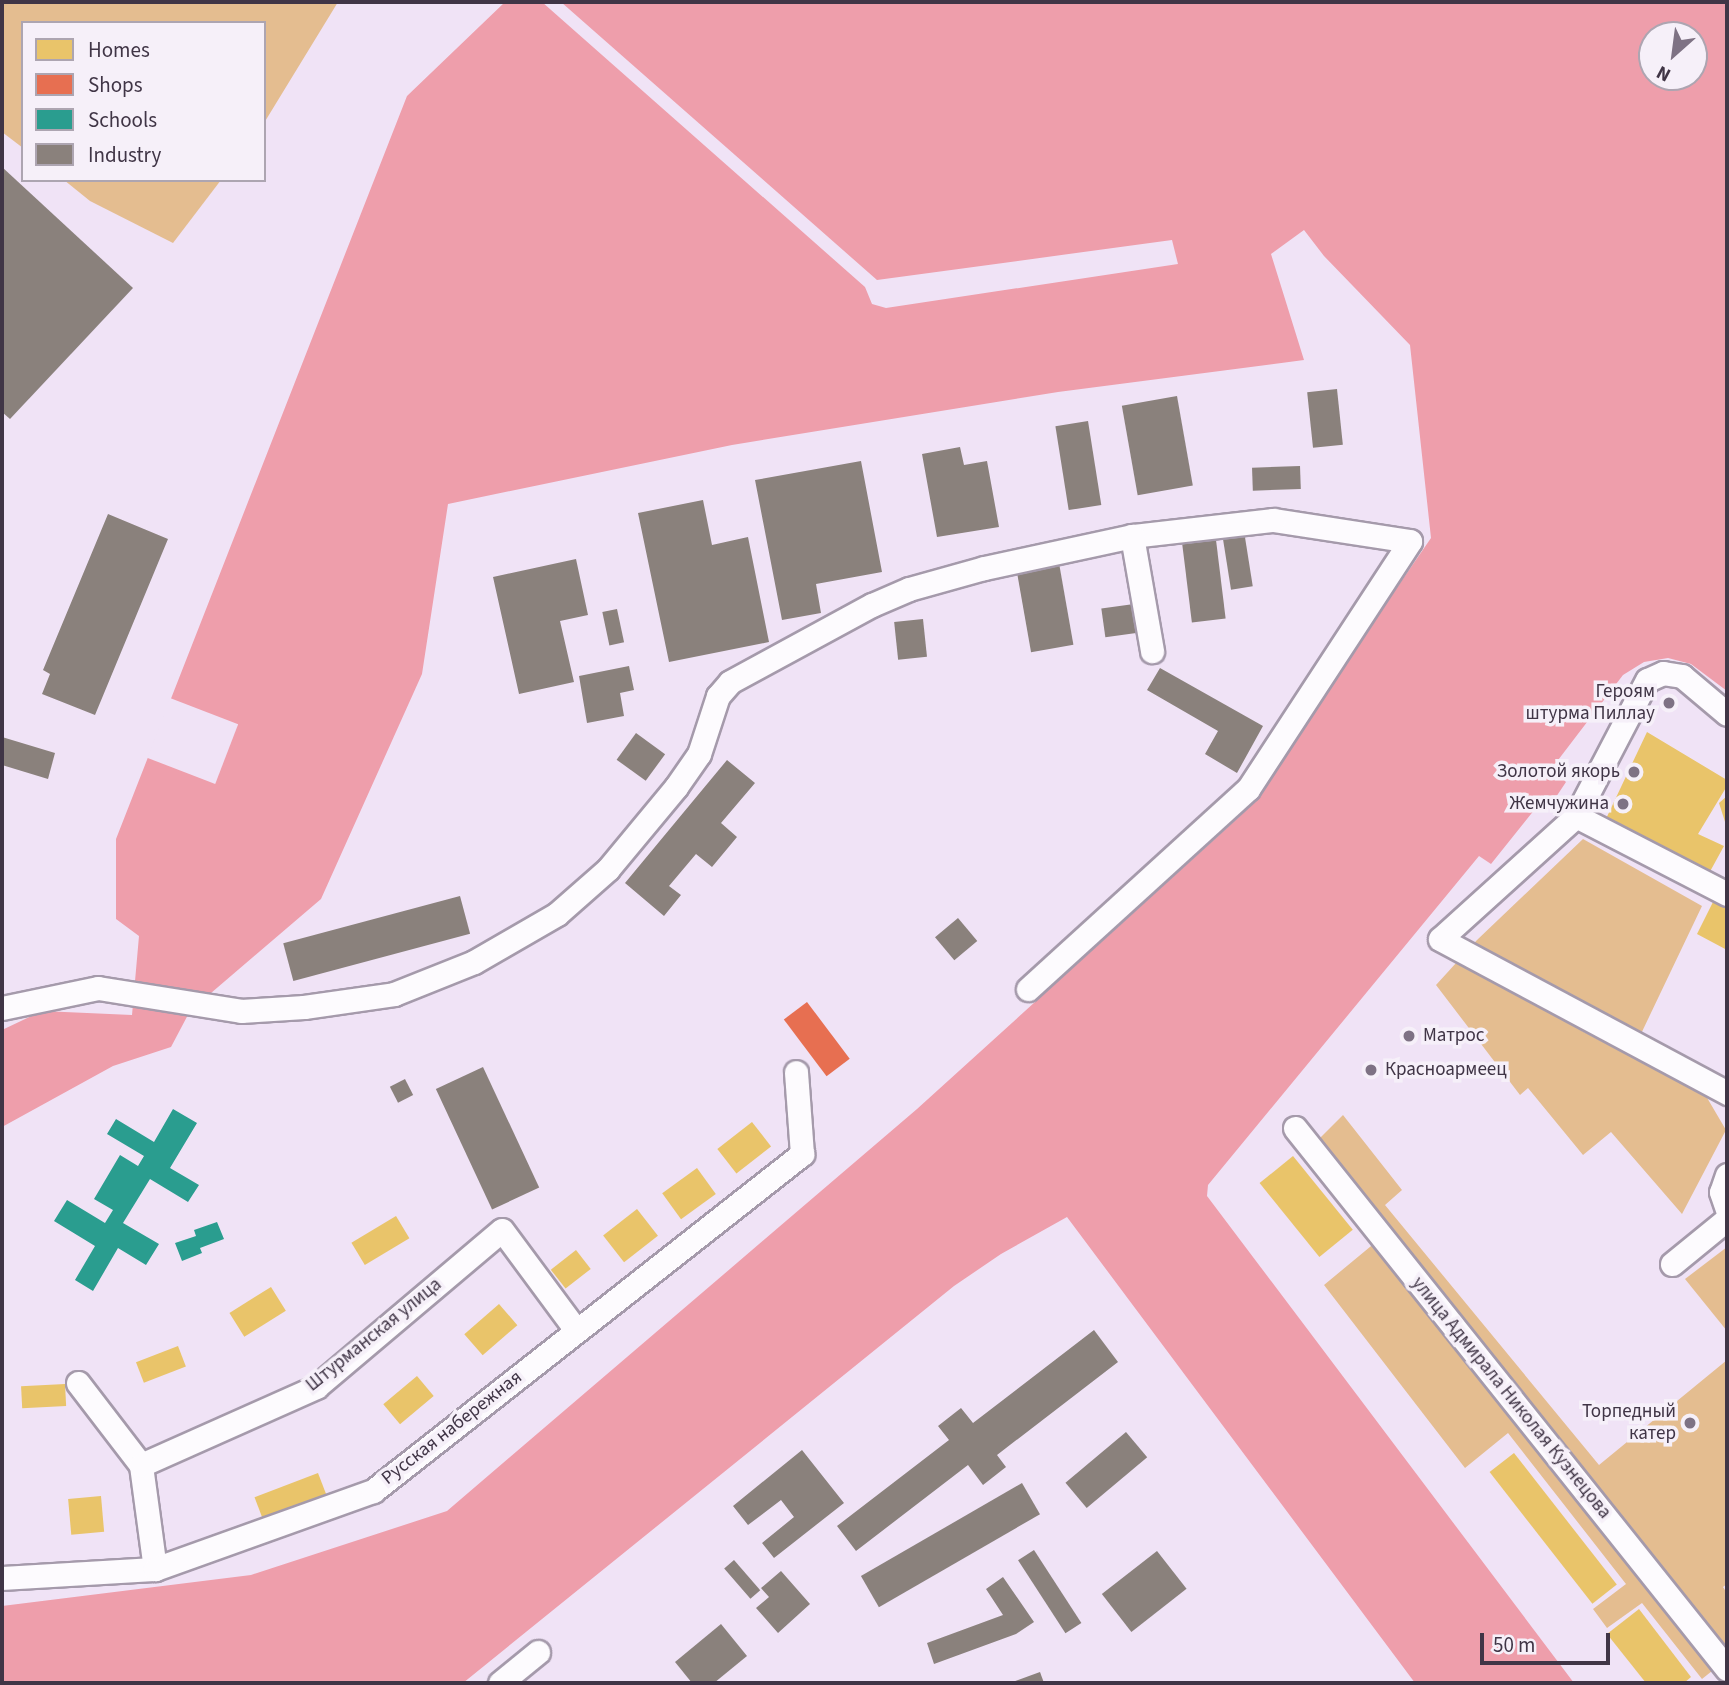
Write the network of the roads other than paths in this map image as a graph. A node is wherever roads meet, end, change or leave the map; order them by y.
1 (1132, 536) junction
2 (1152, 651) dead end
3 (1727, 714) edge
4 (1576, 816) junction
5 (1727, 894) edge
6 (1028, 989) dead end
7 (2, 1008) edge
8 (796, 1072) dead end
9 (1727, 1093) edge
10 (1295, 1128) dead end
11 (1721, 1179) edge
12 (1727, 1209) edge
13 (1727, 1219) edge
14 (1672, 1264) dead end
15 (576, 1330) junction
16 (79, 1383) dead end
17 (141, 1465) junction
18 (156, 1569) junction
19 (2, 1577) edge
20 (538, 1652) dead end
21 (1727, 1669) edge
22 (500, 1683) edge

1 - 2 street
1 - 6 street
1 - 7 street
3 - 4 street
4 - 5 street
4 - 9 street
8 - 15 street, Русская набережная
10 - 21 street, улица Адмирала Николая Кузнецова
11 - 12 street
13 - 14 street
15 - 17 street, Штурманская улица
15 - 18 street, Русская набережная
16 - 17 street
17 - 18 street
18 - 19 street, Русская набережная
20 - 22 street

